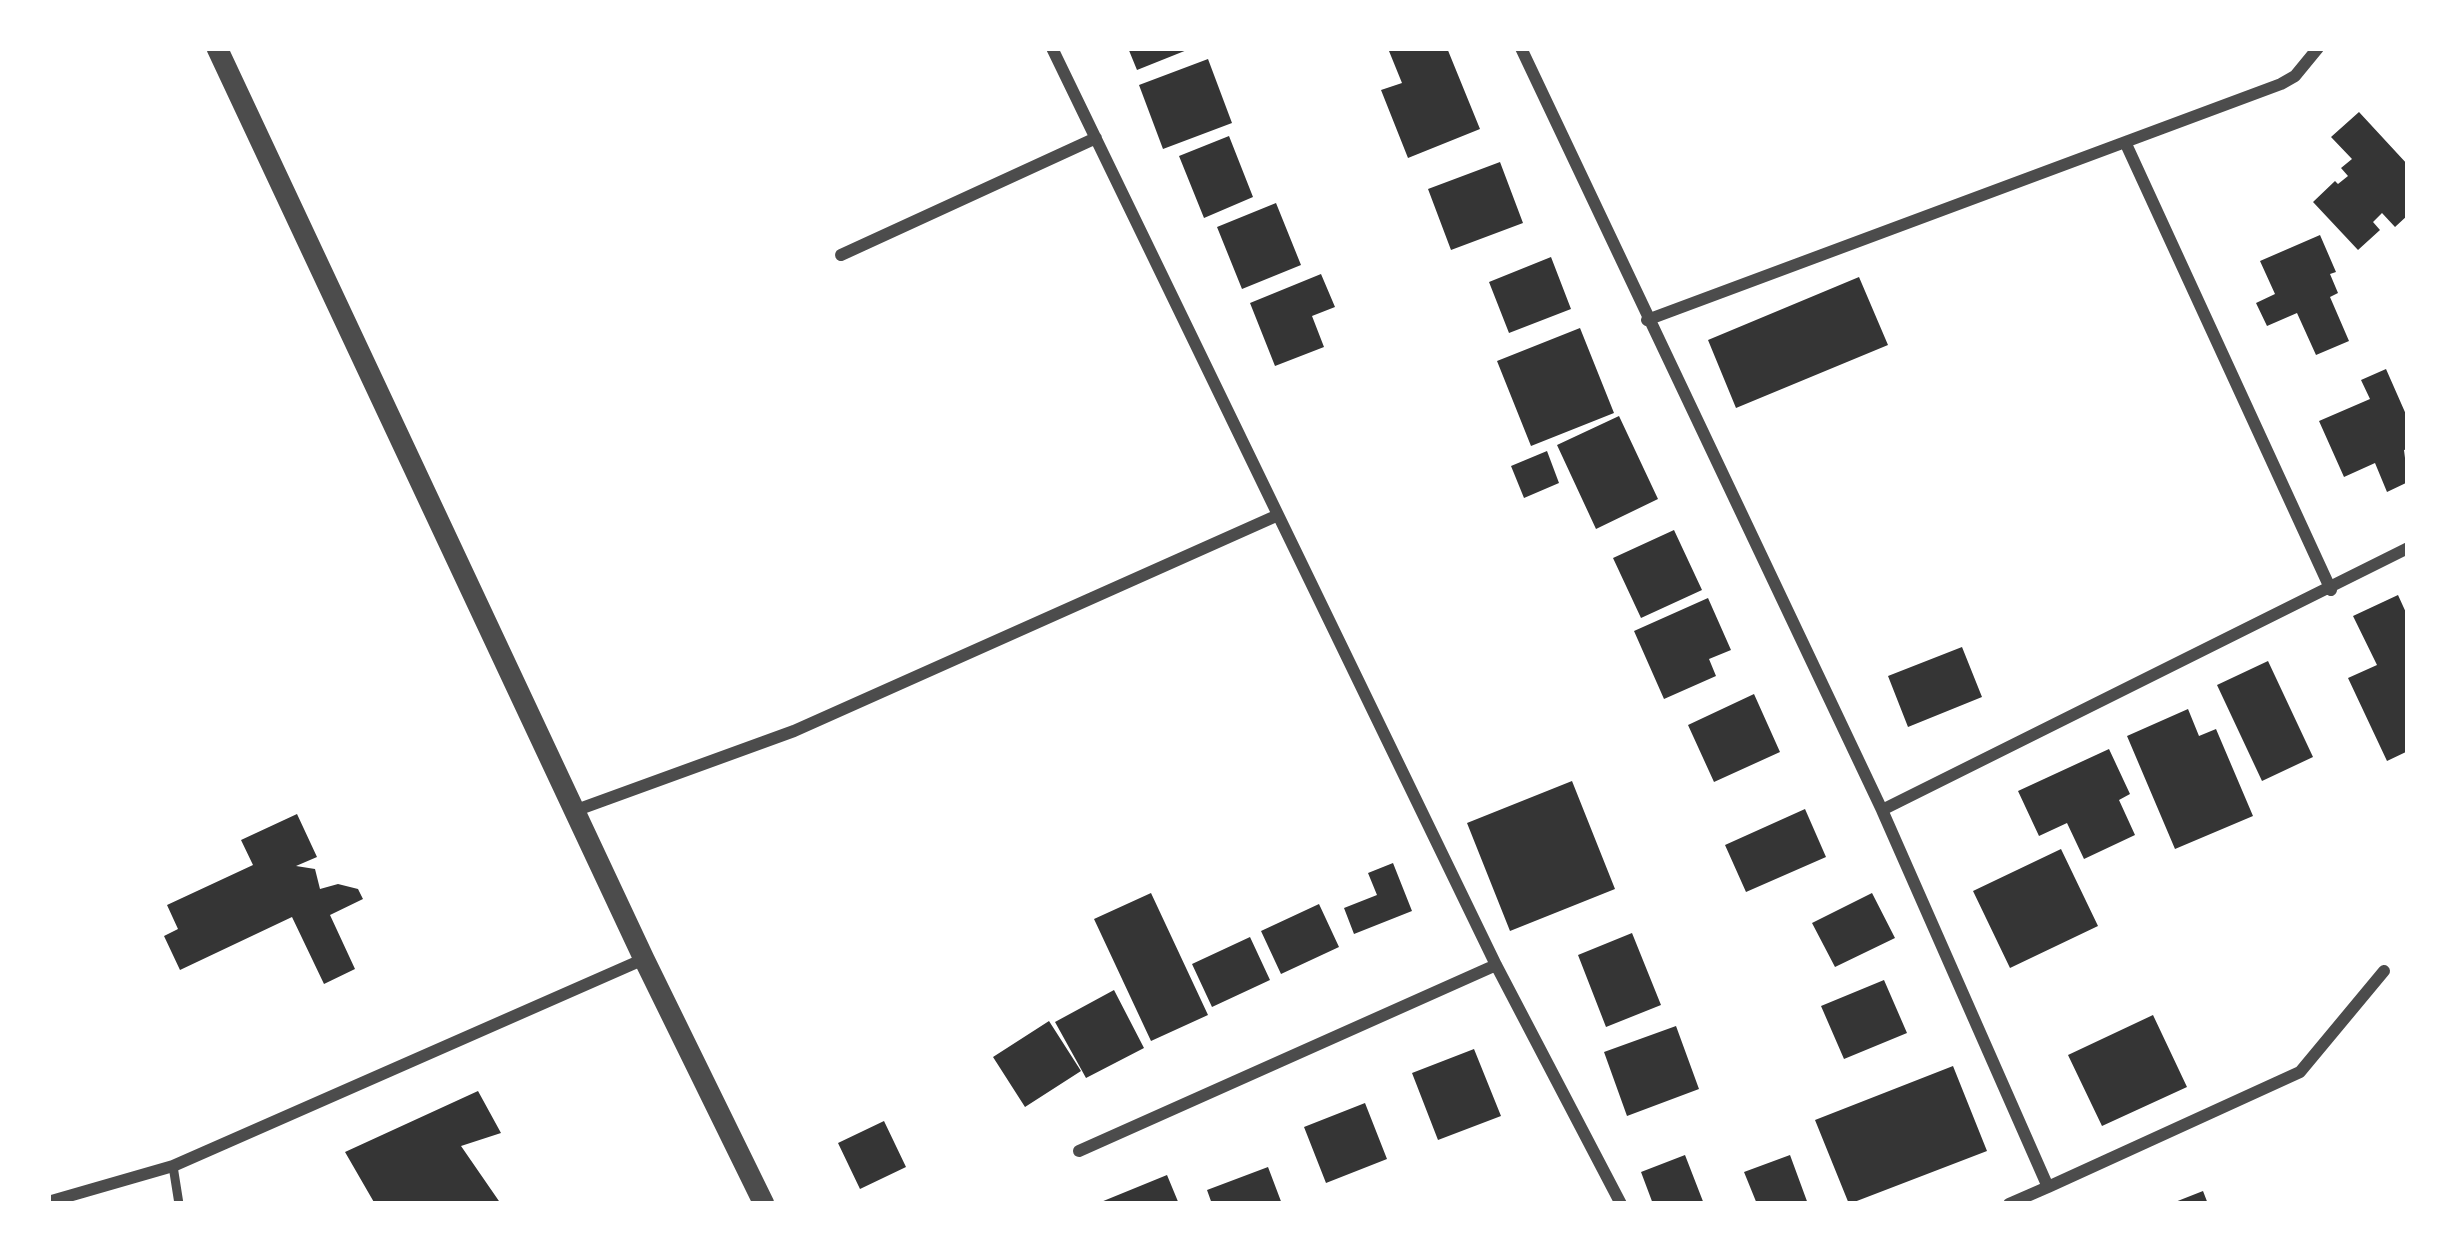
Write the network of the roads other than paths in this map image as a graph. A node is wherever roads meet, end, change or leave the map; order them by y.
1 (217, 48) edge
2 (1052, 48) edge
3 (1521, 48) edge
4 (2318, 48) edge
5 (1096, 138) junction
6 (2126, 144) junction
7 (841, 255) dead end
8 (1647, 320) junction
9 (1276, 516) junction
10 (2408, 548) edge
11 (2331, 590) junction
12 (1882, 810) junction
13 (574, 811) junction
14 (644, 959) junction
15 (1496, 965) junction
16 (2384, 971) dead end
17 (1079, 1151) dead end
18 (173, 1166) junction
19 (2048, 1187) junction
20 (54, 1202) edge
21 (179, 1204) edge
22 (764, 1204) edge
23 (1621, 1204) edge
24 (2009, 1204) edge

1 - 13 street
2 - 5 street
3 - 8 street
4 - 6 street
5 - 7 street
5 - 9 street
6 - 8 street
6 - 11 street
8 - 12 street
9 - 13 street
9 - 15 street
10 - 11 street
11 - 12 street
12 - 19 street
13 - 14 street
14 - 18 street
14 - 22 street
15 - 17 street
15 - 23 street
16 - 19 street
18 - 20 street
18 - 21 lane
19 - 24 street

